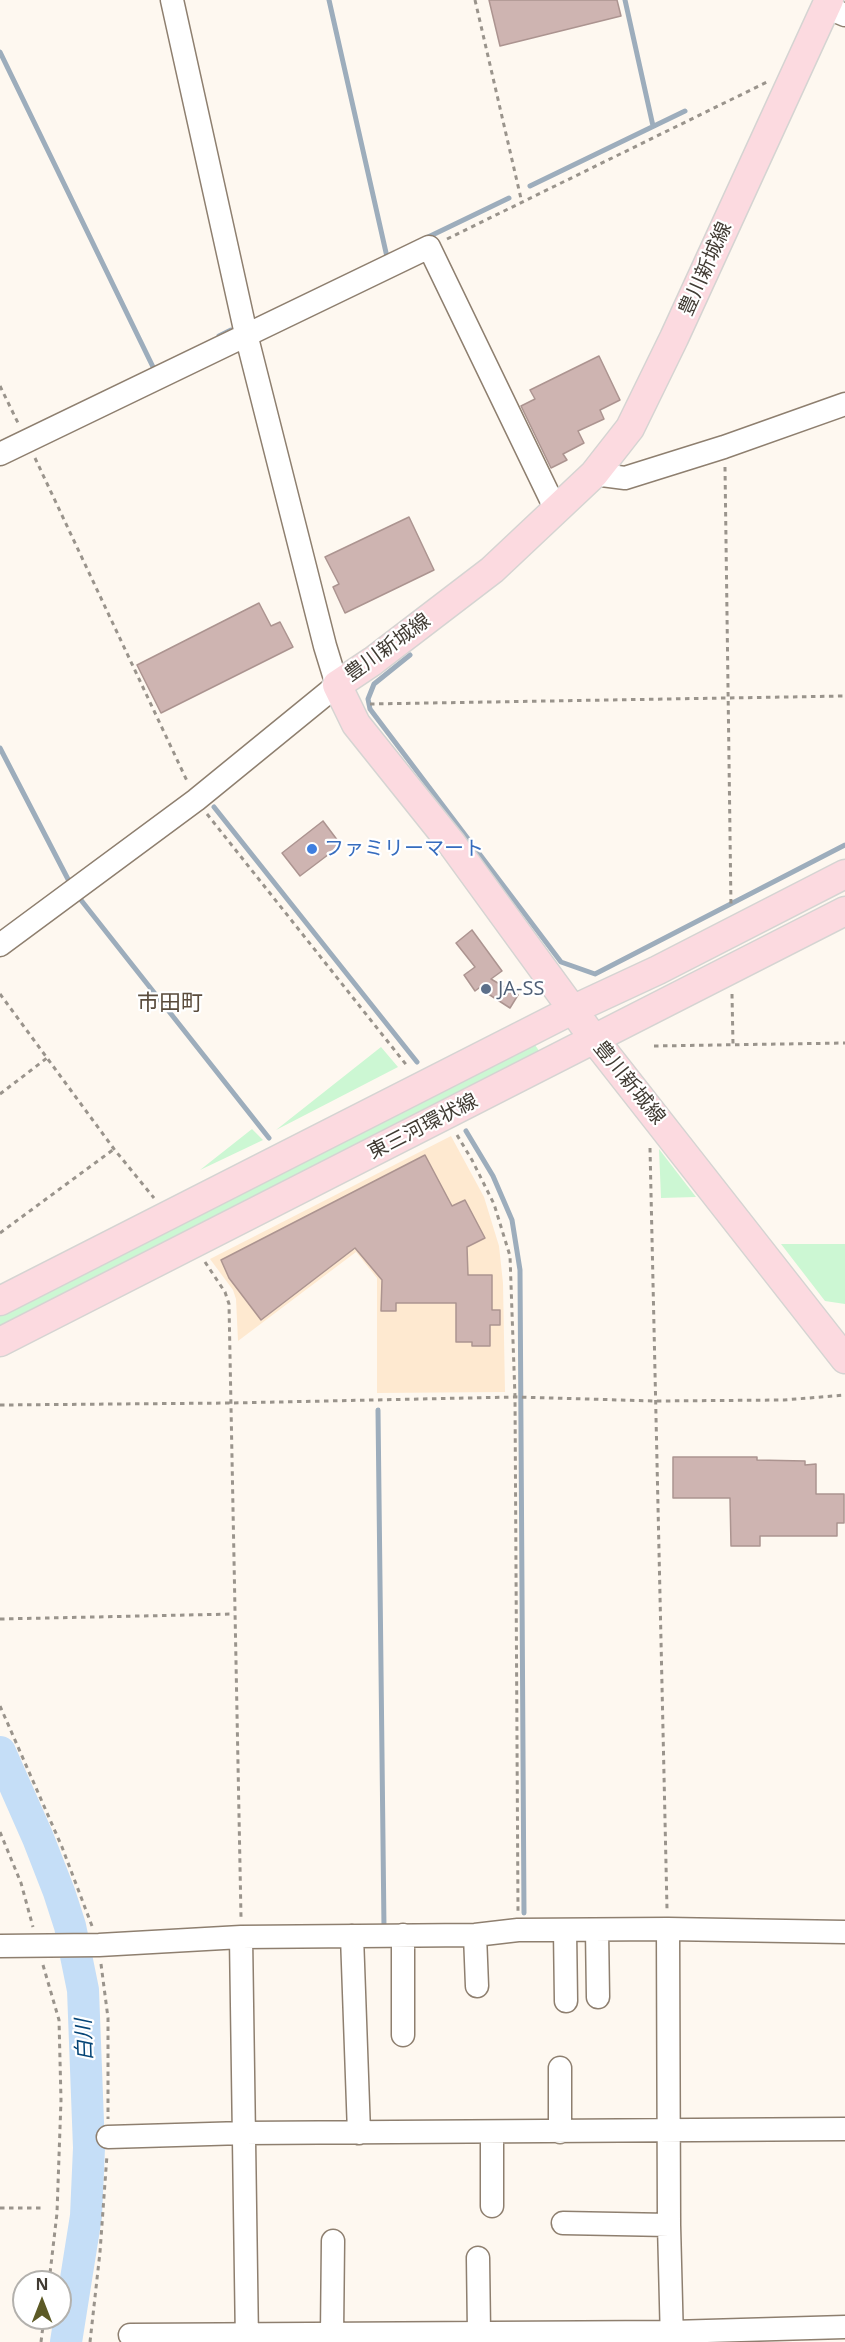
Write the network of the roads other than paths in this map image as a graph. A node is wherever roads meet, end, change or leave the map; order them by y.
1 (172, 0) edge
2 (833, 7) edge
3 (246, 334) junction
4 (845, 404) edge
5 (0, 454) edge
6 (594, 474) junction
7 (556, 510) junction
8 (342, 695) junction
9 (845, 874) edge
10 (845, 910) edge
11 (0, 945) edge
12 (572, 1010) junction
13 (594, 1039) junction
14 (0, 1301) edge
15 (0, 1342) edge
16 (845, 1359) edge
17 (668, 1929) junction
18 (565, 1930) junction
19 (597, 1930) junction
20 (845, 1932) edge
21 (403, 1935) junction
22 (475, 1935) junction
23 (352, 1936) junction
24 (241, 1937) junction
25 (0, 1946) edge
26 (477, 1986) dead end
27 (598, 1997) dead end
28 (566, 2001) dead end
29 (403, 2035) dead end
30 (560, 2068) dead end
31 (845, 2129) edge
32 (668, 2130) junction
33 (492, 2132) junction
34 (561, 2132) junction
35 (244, 2133) junction
36 (359, 2133) junction
37 (108, 2137) road end
38 (492, 2206) dead end
39 (563, 2223) dead end
40 (669, 2225) junction
41 (333, 2241) dead end
42 (478, 2258) dead end
43 (845, 2327) edge
44 (479, 2332) junction
45 (332, 2334) junction
46 (130, 2335) dead end
47 (672, 2337) edge
48 (246, 2339) edge

1 - 3 street
2 - 6 main road, 豊川新城線
3 - 5 street
3 - 7 street
3 - 8 street
4 - 6 street
6 - 7 main road, 豊川新城線
7 - 8 main road, 豊川新城線
8 - 11 street
8 - 12 main road, 豊川新城線
9 - 12 main road, 東三河環状線
10 - 13 main road, 東三河環状線
12 - 13 main road, 豊川新城線
12 - 14 main road, 東三河環状線
13 - 15 main road, 東三河環状線
13 - 16 main road, 豊川新城線
17 - 19 street
17 - 20 street
17 - 32 street
18 - 19 street
18 - 22 street
18 - 28 street
19 - 27 street
21 - 22 street
21 - 23 street
21 - 29 street
22 - 26 street
23 - 24 street
23 - 36 street
24 - 25 street
24 - 35 street
30 - 34 street
31 - 32 street
32 - 34 street
32 - 40 street
33 - 34 street
33 - 36 street
33 - 38 street
35 - 36 street
35 - 37 street
35 - 48 street
39 - 40 street
40 - 47 street
41 - 45 street
42 - 44 street
43 - 47 street
44 - 45 street
44 - 47 street
45 - 48 street
46 - 48 street

